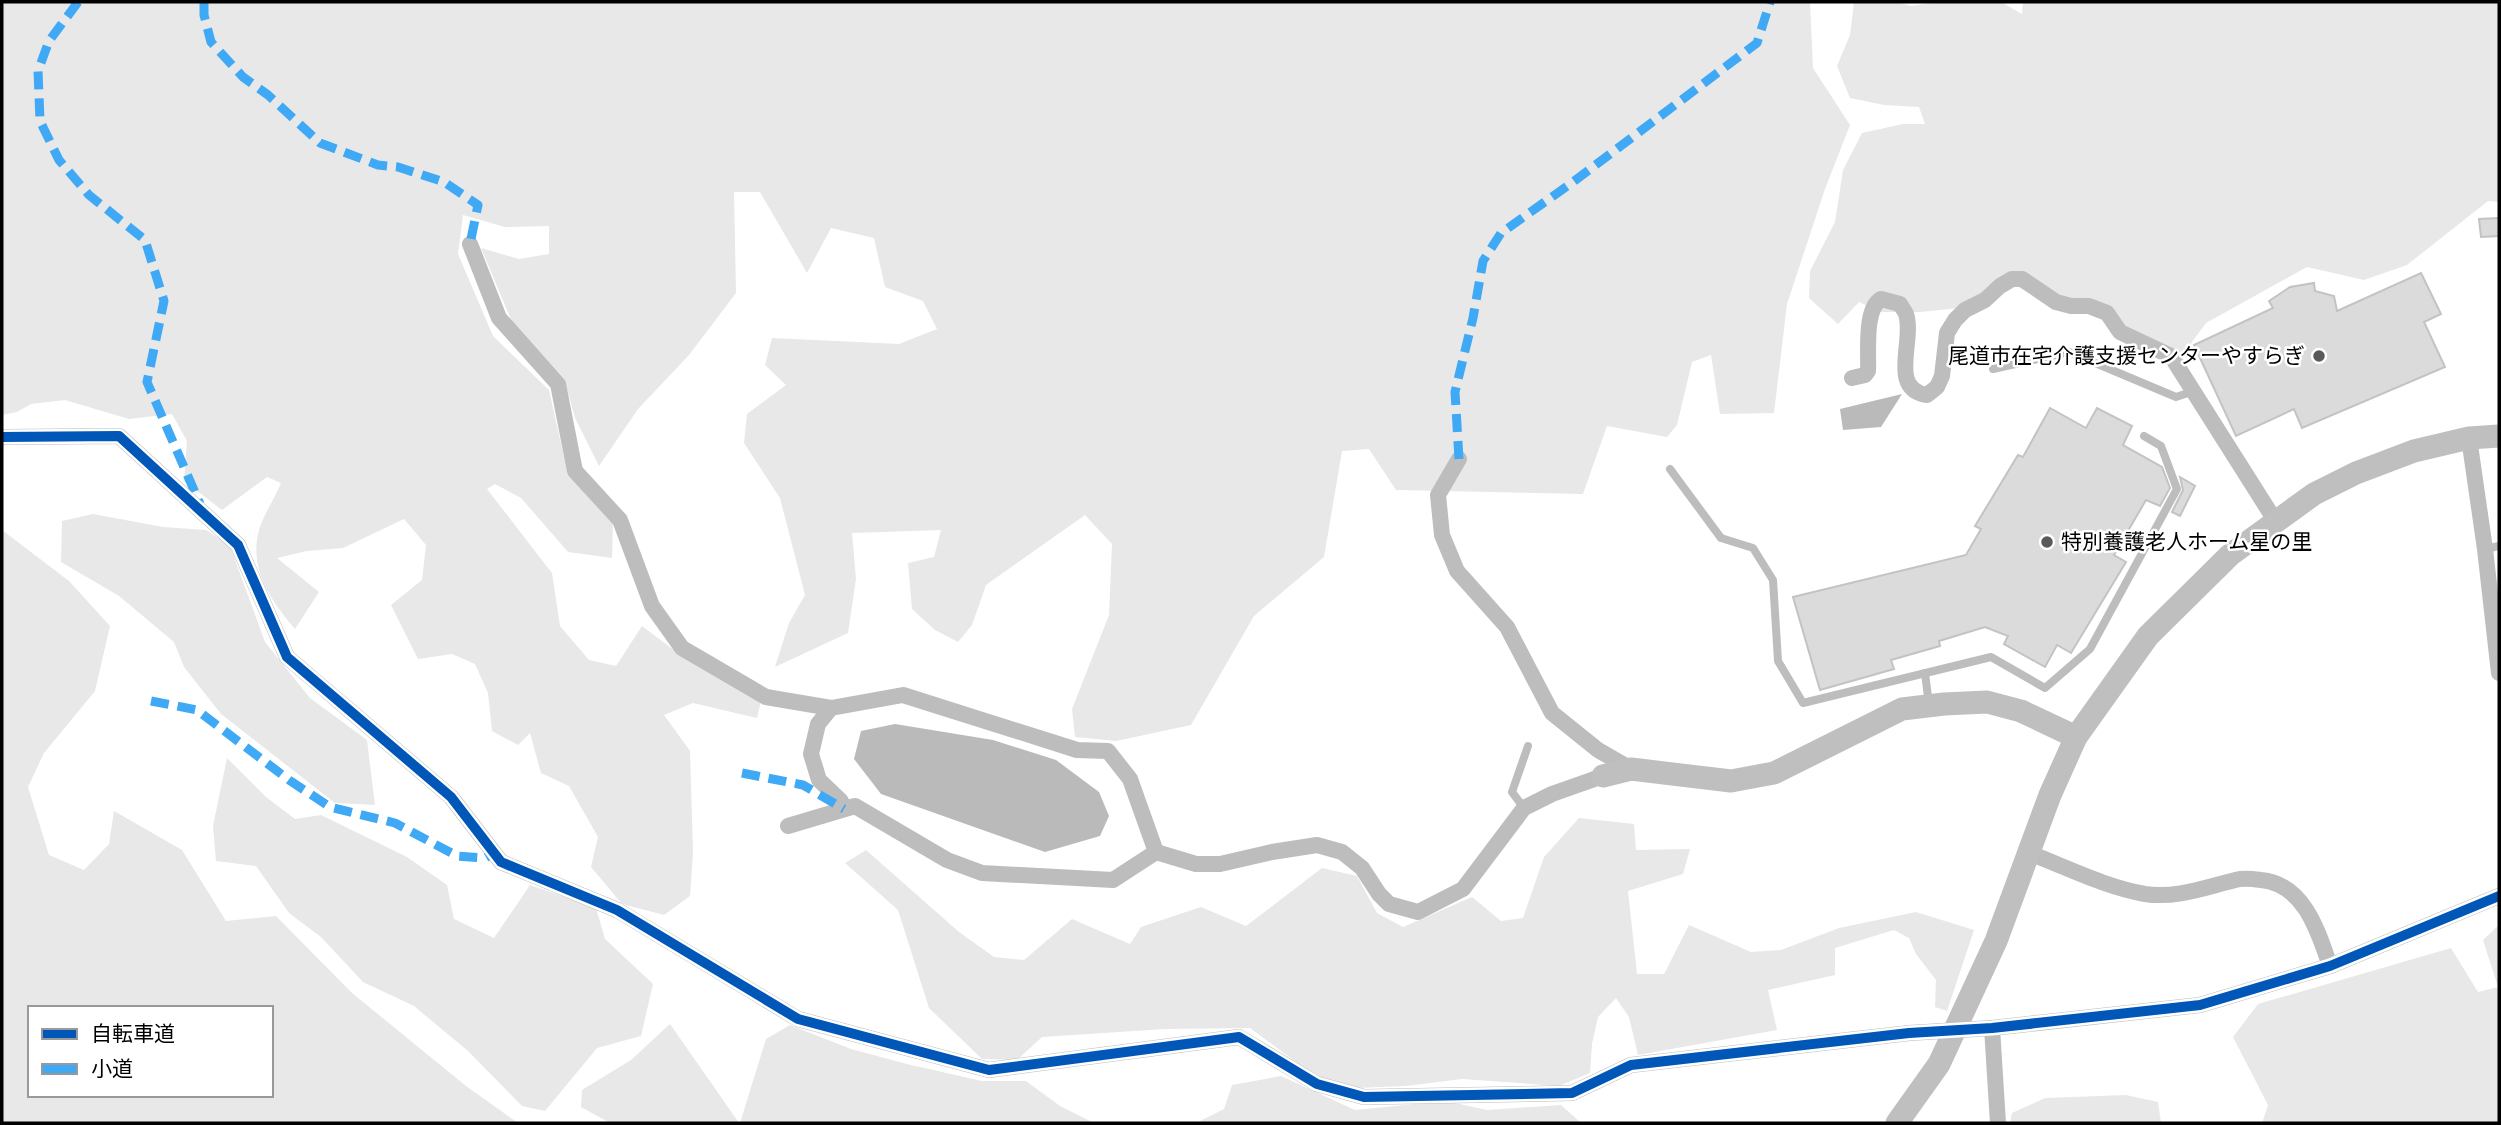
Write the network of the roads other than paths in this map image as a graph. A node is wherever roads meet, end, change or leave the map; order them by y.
1 (470, 244) dead end
2 (1993, 369) dead end
3 (1852, 377) dead end
4 (2194, 391) junction
5 (2144, 436) dead end
6 (2499, 436) edge
7 (2, 437) edge
8 (2469, 438) junction
9 (1459, 459) dead end
10 (1670, 469) dead end
11 (2276, 522) junction
12 (2492, 547) edge
13 (1925, 673) junction
14 (2499, 673) edge
15 (1929, 706) junction
16 (831, 708) junction
17 (2076, 737) junction
18 (1528, 746) dead end
19 (1631, 769) junction
20 (1603, 776) joint
21 (1524, 808) junction
22 (844, 809) junction
23 (788, 826) dead end
24 (1156, 852) junction
25 (2029, 853) junction
26 (2499, 896) edge
27 (2330, 966) junction
28 (1992, 1028) junction
29 (1897, 1123) edge
30 (1998, 1123) edge

1 - 16 street
2 - 4 lane
3 - 4 street
4 - 11 street
5 - 13 lane
6 - 8 street
7 - 28 street, bridge
8 - 11 street
8 - 12 street
9 - 19 street
10 - 13 lane
11 - 17 street
12 - 14 street
13 - 15 lane
15 - 17 street
15 - 19 street
16 - 22 street
16 - 24 street
17 - 25 street
18 - 21 lane
19 - 20 street
20 - 21 street
21 - 24 street
22 - 23 street
22 - 24 street
25 - 27 street
25 - 29 street
26 - 27 street
27 - 28 street
28 - 30 street

